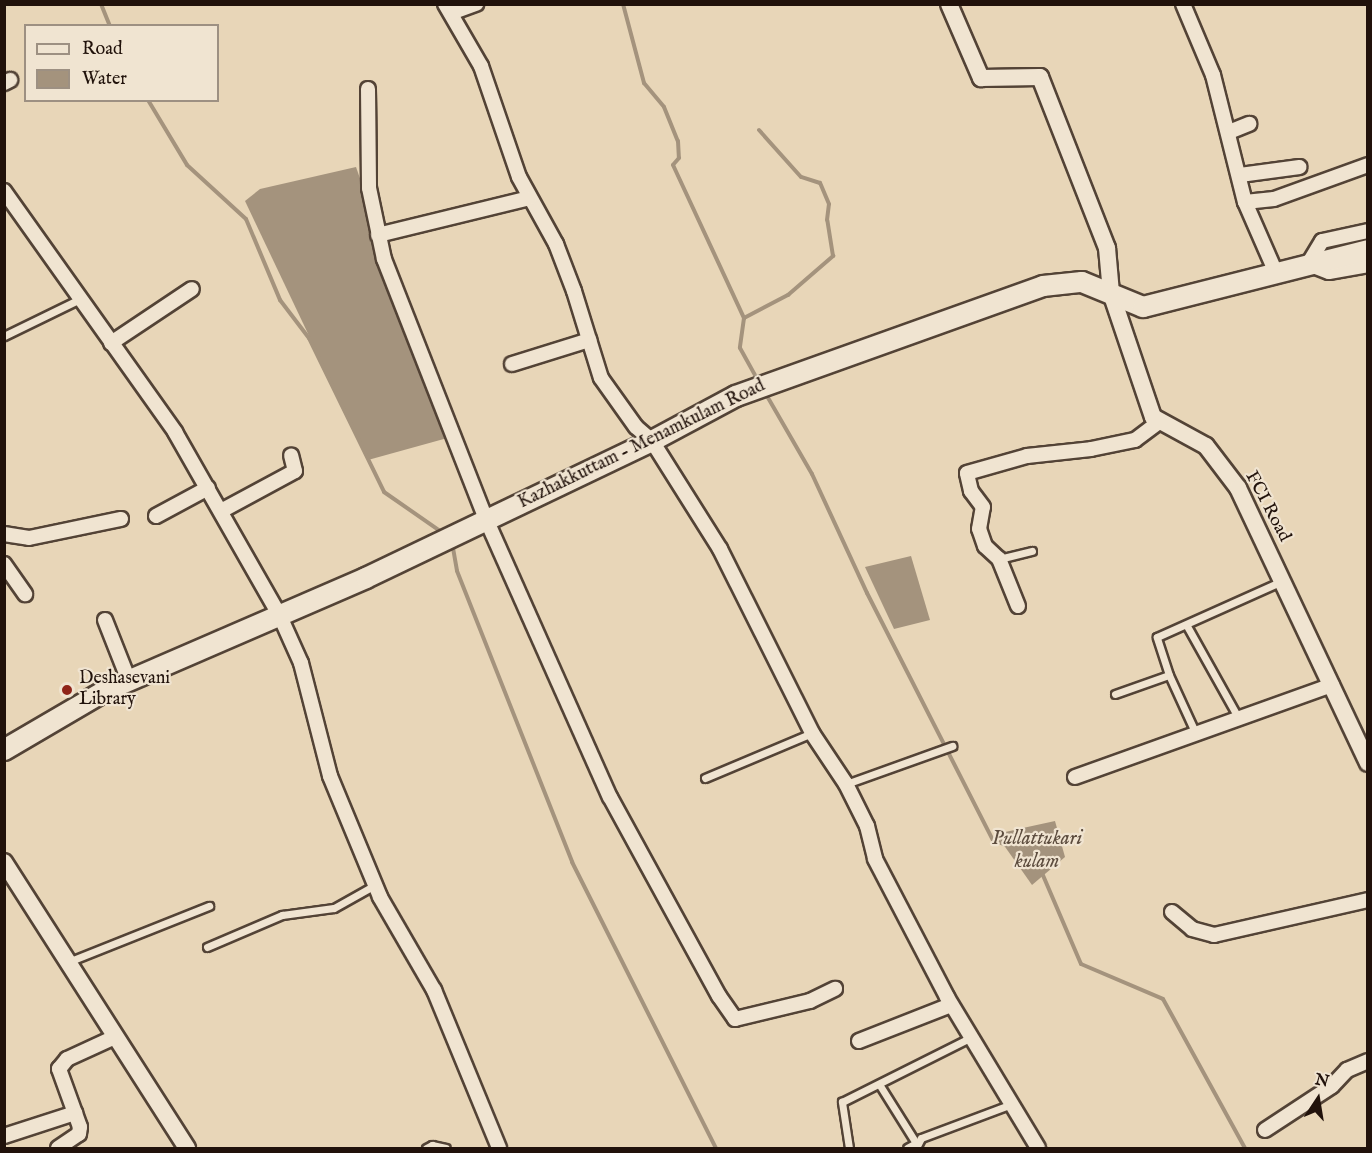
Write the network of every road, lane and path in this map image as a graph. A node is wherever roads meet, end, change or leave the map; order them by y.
1 (476, 4) edge
2 (949, 4) edge
3 (1183, 4) edge
4 (448, 9) edge
5 (368, 89) dead end
6 (1249, 124) dead end
7 (1229, 132) junction
8 (1368, 165) edge
9 (1299, 167) dead end
10 (1240, 175) junction
11 (6, 195) edge
12 (530, 198) junction
13 (1245, 202) junction
14 (1368, 231) edge
15 (378, 235) junction
16 (1368, 250) edge
17 (1308, 264) junction
18 (1368, 265) edge
19 (1276, 273) junction
20 (192, 289) dead end
21 (1111, 293) junction
22 (80, 299) junction
23 (4, 336) edge
24 (589, 340) junction
25 (111, 343) junction
26 (512, 364) dead end
27 (1160, 421) junction
28 (652, 441) junction
29 (291, 455) dead end
30 (208, 488) junction
31 (221, 511) junction
32 (156, 516) dead end
33 (121, 519) dead end
34 (486, 519) junction
35 (4, 534) edge
36 (1032, 551) dead end
37 (999, 559) junction
38 (4, 564) edge
39 (1282, 581) junction
40 (25, 594) dead end
41 (1018, 606) dead end
42 (279, 614) junction
43 (105, 620) dead end
44 (1187, 626) junction
45 (1168, 675) junction
46 (129, 681) junction
47 (1332, 685) junction
48 (1115, 694) dead end
49 (1239, 719) junction
50 (812, 733) junction
51 (1196, 734) junction
52 (952, 746) dead end
53 (4, 750) edge
54 (1368, 763) edge
55 (1075, 777) dead end
56 (705, 778) dead end
57 (846, 784) junction
58 (4, 862) edge
59 (376, 885) junction
60 (1368, 900) edge
61 (209, 906) dead end
62 (1172, 912) dead end
63 (207, 947) dead end
64 (68, 962) junction
65 (835, 989) dead end
66 (951, 1005) junction
67 (115, 1036) junction
68 (970, 1038) junction
69 (859, 1041) dead end
70 (1368, 1061) edge
71 (879, 1084) junction
72 (1012, 1104) junction
73 (75, 1113) junction
74 (1265, 1130) dead end
75 (4, 1136) edge
76 (916, 1146) edge
77 (58, 1149) edge
78 (187, 1149) edge
79 (426, 1149) edge
80 (446, 1149) edge
81 (499, 1149) edge
82 (849, 1149) edge
83 (906, 1149) edge
84 (1038, 1149) edge

1 - 4 street
2 - 21 street
3 - 7 street
4 - 12 street
5 - 15 street
6 - 7 street
7 - 10 street
8 - 13 street
9 - 10 street
10 - 13 street
11 - 22 street
12 - 15 street
12 - 24 street
13 - 19 street
14 - 17 street
15 - 34 street
16 - 17 main road, Kazhakkuttam - Menamkulam Road
17 - 18 street
17 - 19 main road, Kazhakkuttam - Menamkulam Road
19 - 21 main road, Kazhakkuttam - Menamkulam Road
20 - 25 street
21 - 27 street
21 - 28 main road, Kazhakkuttam - Menamkulam Road
22 - 23 lane
22 - 25 street
24 - 26 street
24 - 28 street
25 - 30 street
27 - 37 street
27 - 39 street, FCI Road
28 - 34 main road, Kazhakkuttam - Menamkulam Road
28 - 50 street
29 - 31 street
30 - 31 street
30 - 32 street
31 - 42 street
33 - 35 street
34 - 42 main road, Kazhakkuttam - Menamkulam Road
34 - 65 street
36 - 37 lane
37 - 41 street
38 - 40 street
39 - 44 lane
39 - 47 street, FCI Road
42 - 46 main road, Kazhakkuttam - Menamkulam Road
42 - 59 street
43 - 46 street
44 - 45 lane
44 - 49 lane
45 - 48 lane
45 - 51 lane
46 - 53 main road, Kazhakkuttam - Menamkulam Road
47 - 49 street
47 - 54 street, FCI Road
49 - 51 street
50 - 56 lane
50 - 57 street
51 - 55 street
52 - 57 lane
57 - 66 street
58 - 64 street
59 - 63 lane
59 - 81 street
60 - 62 street
61 - 64 lane
64 - 67 street
66 - 68 street
66 - 69 street
67 - 73 street
67 - 78 street
68 - 71 lane
68 - 72 street
70 - 74 street
71 - 76 lane
71 - 82 lane
72 - 76 lane
72 - 84 street
73 - 75 street
73 - 77 street
76 - 83 lane
79 - 80 lane

